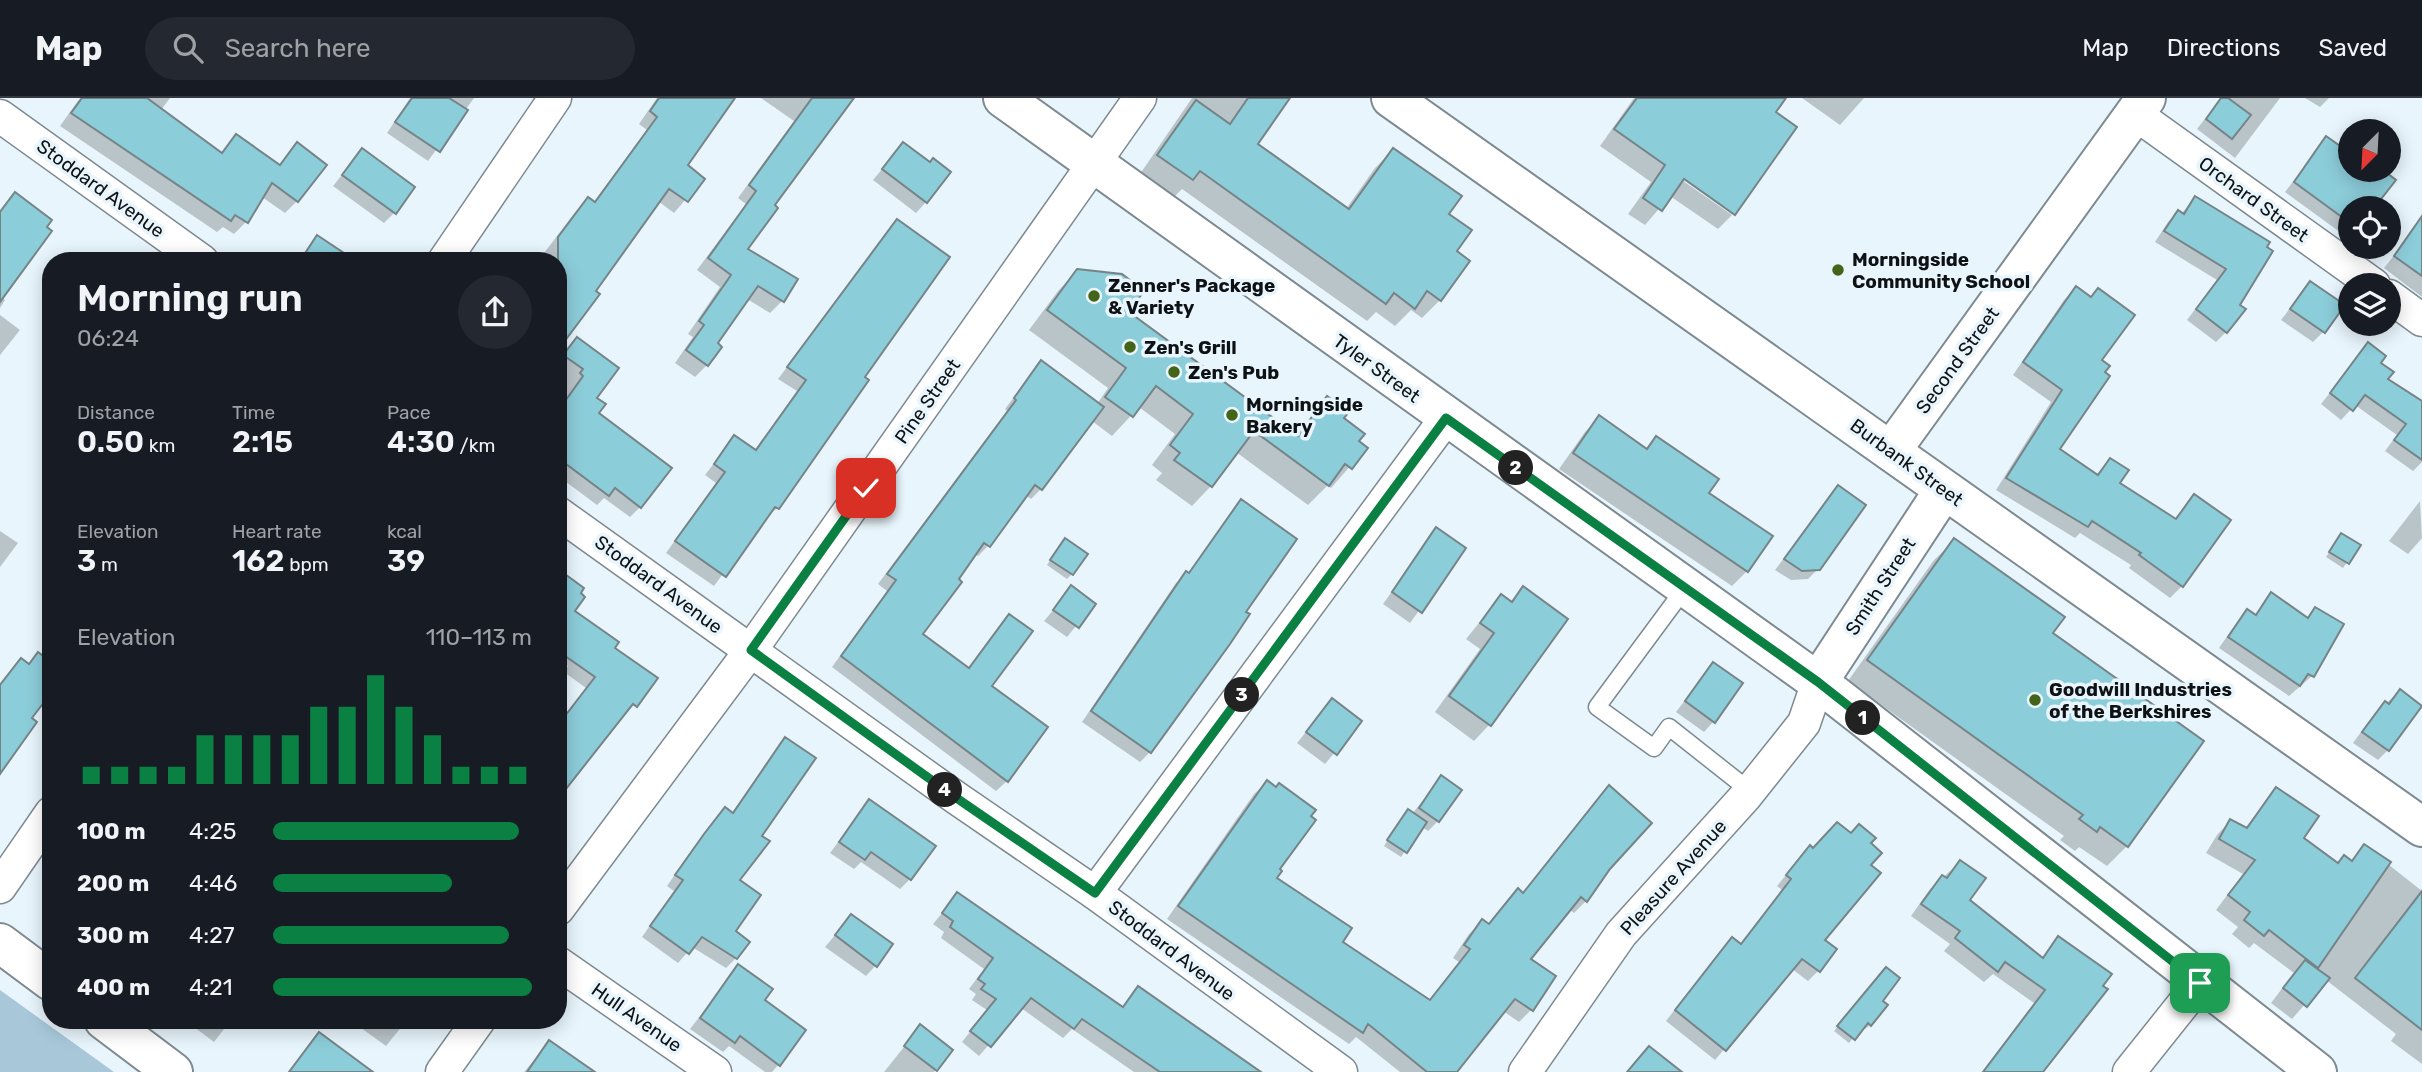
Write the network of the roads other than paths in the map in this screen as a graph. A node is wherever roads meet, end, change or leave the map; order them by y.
1 (555, 98) edge
2 (1003, 98) edge
3 (1140, 98) edge
4 (1391, 98) edge
5 (2140, 106) edge
6 (0, 116) edge
7 (1096, 163) junction
8 (189, 252) edge
9 (450, 252) edge
10 (2358, 273) edge
11 (2401, 305) edge
12 (2422, 320) edge
13 (1446, 418) junction
14 (1891, 451) junction
15 (1944, 490) junction
16 (567, 519) edge
17 (1685, 588) junction
18 (751, 650) junction
19 (1818, 682) junction
20 (1750, 791) junction
21 (42, 826) edge
22 (2422, 827) edge
23 (0, 887) edge
24 (1095, 893) junction
25 (567, 897) edge
26 (0, 943) edge
27 (567, 969) edge
28 (42, 974) edge
29 (2200, 983) junction
30 (116, 1029) edge
31 (473, 1029) edge
32 (173, 1072) edge
33 (442, 1072) edge
34 (715, 1072) edge
35 (1341, 1072) edge
36 (1525, 1072) edge
37 (2129, 1072) edge
38 (2317, 1072) edge

1 - 9 street
2 - 7 street, Tyler Street
3 - 7 street, Pine Street
4 - 14 street, Burbank Street
5 - 10 street, Orchard Street
5 - 14 street, Second Street
6 - 8 street, Stoddard Avenue
7 - 13 street, Tyler Street
7 - 18 street, Pine Street
11 - 12 street
13 - 17 street, Tyler Street
13 - 24 street
14 - 15 street, Burbank Street
15 - 19 street, Smith Street
15 - 22 street, Burbank Street
16 - 18 street, Stoddard Avenue
17 - 19 street, Tyler Street
17 - 20 lane
18 - 24 street, Stoddard Avenue
18 - 25 street, Pine Street
19 - 20 street, Pleasure Avenue
19 - 29 street, Tyler Street
20 - 36 street, Pleasure Avenue
21 - 23 street
24 - 35 street, Stoddard Avenue
26 - 28 street
27 - 34 street, Hull Avenue
29 - 37 street
29 - 38 street, Tyler Street
30 - 32 street
31 - 33 street

